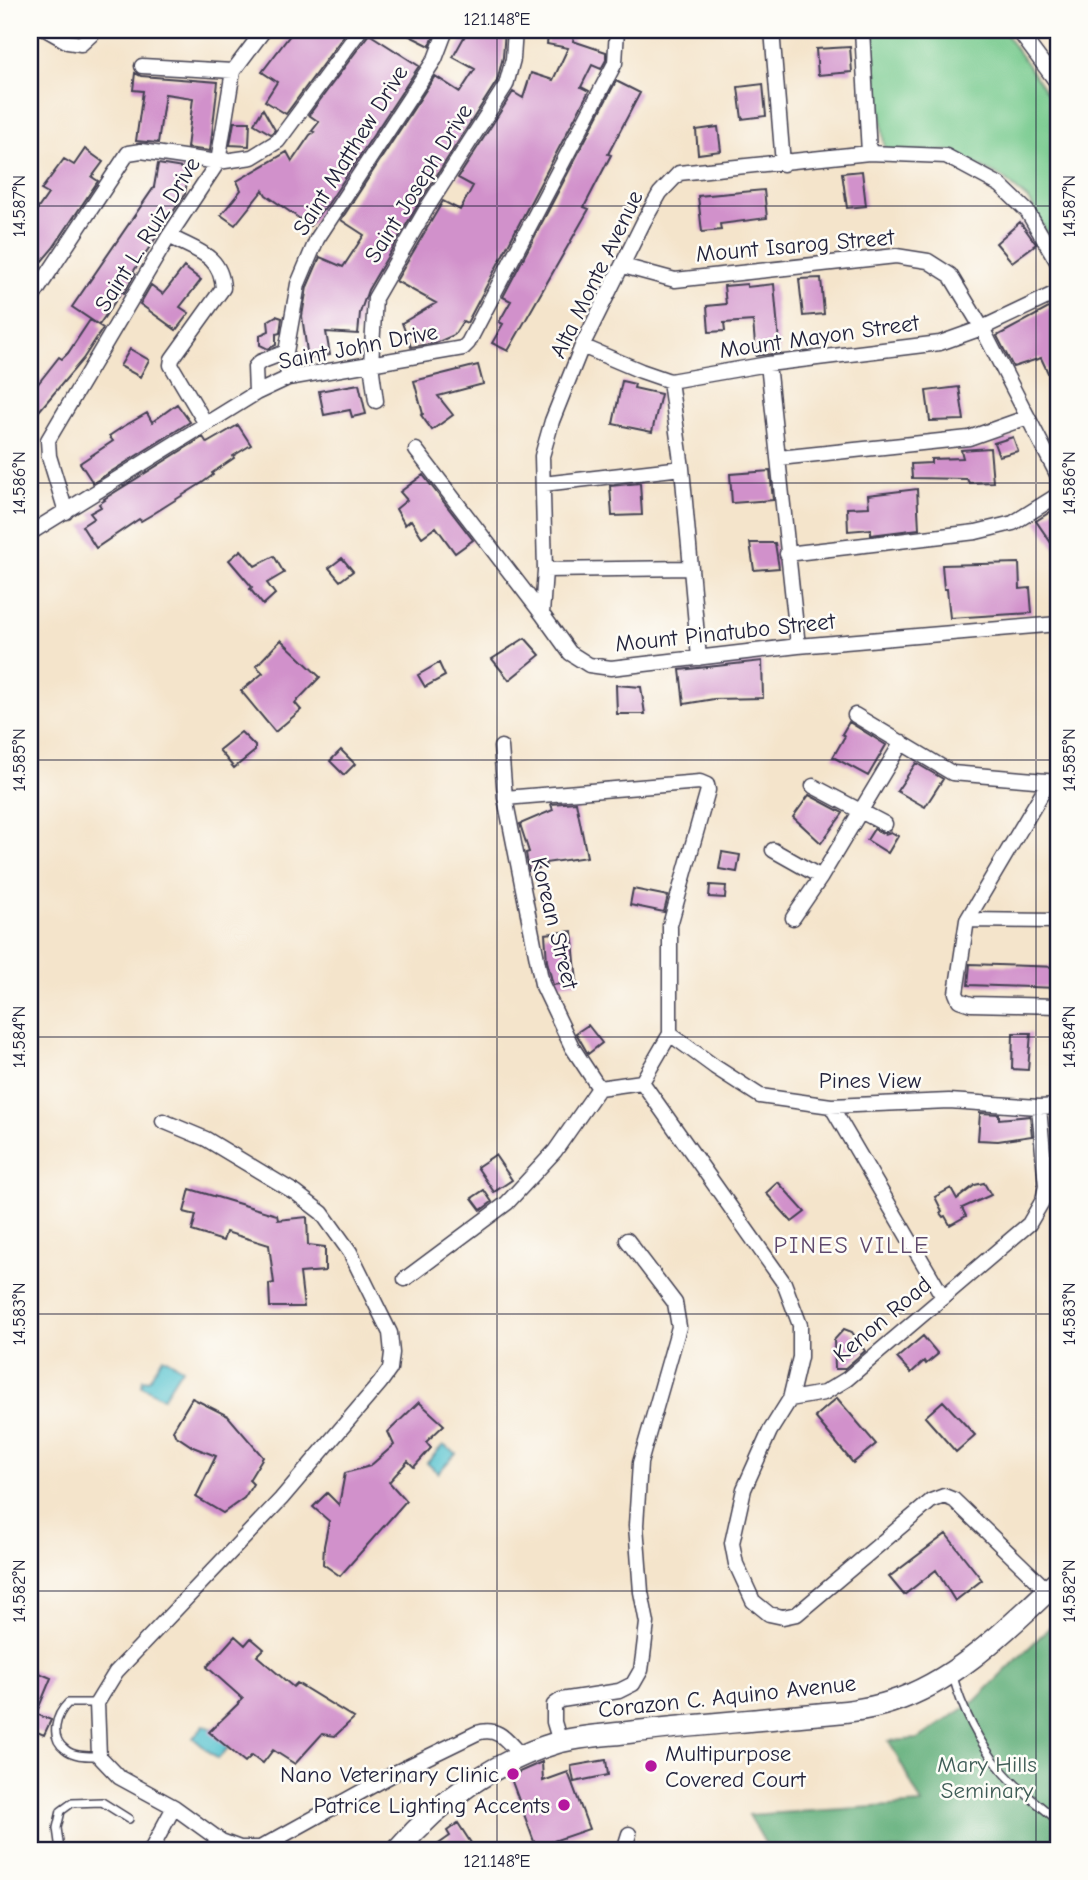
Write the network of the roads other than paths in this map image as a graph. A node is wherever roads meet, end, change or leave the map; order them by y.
1 (47, 30) edge
2 (93, 30) edge
3 (264, 30) edge
4 (359, 30) edge
5 (446, 30) edge
6 (515, 30) edge
7 (617, 30) edge
8 (772, 30) edge
9 (862, 30) edge
10 (1018, 30) edge
11 (142, 66) dead end
12 (233, 71) junction
13 (1058, 84) edge
14 (869, 153) junction
15 (218, 162) junction
16 (783, 164) junction
17 (169, 236) junction
18 (1058, 263) edge
19 (623, 266) junction
20 (1058, 292) edge
21 (30, 301) edge
22 (982, 328) junction
23 (582, 346) junction
24 (286, 352) junction
25 (371, 364) junction
26 (768, 365) junction
27 (288, 378) junction
28 (670, 380) junction
29 (256, 393) junction
30 (376, 401) dead end
31 (1028, 417) junction
32 (206, 424) junction
33 (416, 450) dead end
34 (779, 458) junction
35 (682, 468) junction
36 (1058, 476) edge
37 (543, 484) junction
38 (1058, 495) edge
39 (66, 512) junction
40 (30, 533) edge
41 (787, 554) junction
42 (690, 568) junction
43 (545, 570) junction
44 (542, 614) junction
45 (1058, 624) edge
46 (798, 646) junction
47 (699, 658) junction
48 (855, 715) dead end
49 (902, 742) junction
50 (500, 747) dead end
51 (1053, 782) edge
52 (813, 786) dead end
53 (505, 797) junction
54 (859, 811) junction
55 (885, 824) dead end
56 (773, 850) dead end
57 (821, 877) junction
58 (793, 918) dead end
59 (967, 920) junction
60 (1058, 921) edge
61 (1058, 1006) edge
62 (670, 1034) junction
63 (642, 1082) junction
64 (599, 1088) junction
65 (831, 1106) junction
66 (1058, 1106) edge
67 (1039, 1107) junction
68 (163, 1121) dead end
69 (626, 1240) dead end
70 (405, 1279) dead end
71 (943, 1297) junction
72 (790, 1399) junction
73 (1053, 1586) edge
74 (952, 1672) junction
75 (97, 1703) junction
76 (561, 1742) junction
77 (99, 1756) junction
78 (521, 1756) junction
79 (174, 1807) junction
80 (129, 1819) dead end
81 (1058, 1821) edge
82 (629, 1834) dead end
83 (60, 1850) edge
84 (151, 1850) edge
85 (398, 1850) edge
86 (624, 1850) edge

1 - 2 street
3 - 12 street
4 - 15 street, Saint L. Ruiz Drive
5 - 24 street, Saint Matthew Drive
6 - 25 street, Saint Joseph Drive
7 - 25 street, Saint John Drive
8 - 16 street
9 - 14 street
10 - 13 street
11 - 12 street
12 - 15 street
14 - 16 street, Alta Monte Avenue
14 - 18 street, Alta Monte Avenue
15 - 17 street, Saint L. Ruiz Drive
15 - 21 street
16 - 19 street, Alta Monte Avenue
17 - 32 street
17 - 39 street, Saint L. Ruiz Drive
19 - 22 street, Mount Isarog Street
19 - 23 street, Alta Monte Avenue
20 - 22 street, Mount Mayon Street
22 - 26 street, Mount Mayon Street
22 - 31 street, Mount Isarog Street
23 - 28 street, Mount Mayon Street
23 - 37 street, Alta Monte Avenue
24 - 27 street, Saint Matthew Drive
24 - 29 street
25 - 27 street, Saint John Drive
25 - 30 street
26 - 28 street, Mount Mayon Street
26 - 34 street
27 - 29 street, Saint John Drive
28 - 35 street
29 - 32 street, Saint John Drive
31 - 34 street
31 - 36 street, Mount Isarog Street
32 - 39 street, Saint John Drive
33 - 44 street, Mount Pinatubo Street
34 - 41 street
35 - 37 street
35 - 42 street
37 - 43 street, Alta Monte Avenue
38 - 41 street
39 - 40 street, Saint John Drive
41 - 46 street
42 - 43 street
42 - 47 street
43 - 44 street, Alta Monte Avenue
44 - 47 street, Mount Pinatubo Street
45 - 46 street, Mount Pinatubo Street
46 - 47 street, Mount Pinatubo Street
48 - 49 street
49 - 51 street
49 - 54 street
50 - 53 street, Korean Street
51 - 59 street
52 - 54 street
53 - 62 street
53 - 64 street, Korean Street
54 - 55 street
54 - 57 street
56 - 57 street
57 - 58 street
59 - 60 street
59 - 61 street
62 - 63 street
62 - 65 street, Pines View
63 - 64 street
63 - 72 street
64 - 70 street
65 - 67 street, Pines View
65 - 71 street
66 - 67 street, Pines View
67 - 71 street, Kenon Road
68 - 75 street
69 - 76 street
71 - 72 street, Kenon Road
72 - 73 street
73 - 74 main road, Corazon C. Aquino Avenue
74 - 76 main road, Corazon C. Aquino Avenue
74 - 81 lane
75 - 77 street
75 - 77 lane
76 - 78 main road, Corazon C. Aquino Avenue
77 - 79 street
78 - 79 street
78 - 85 main road, Corazon C. Aquino Avenue
79 - 84 street
80 - 83 lane
82 - 86 street

